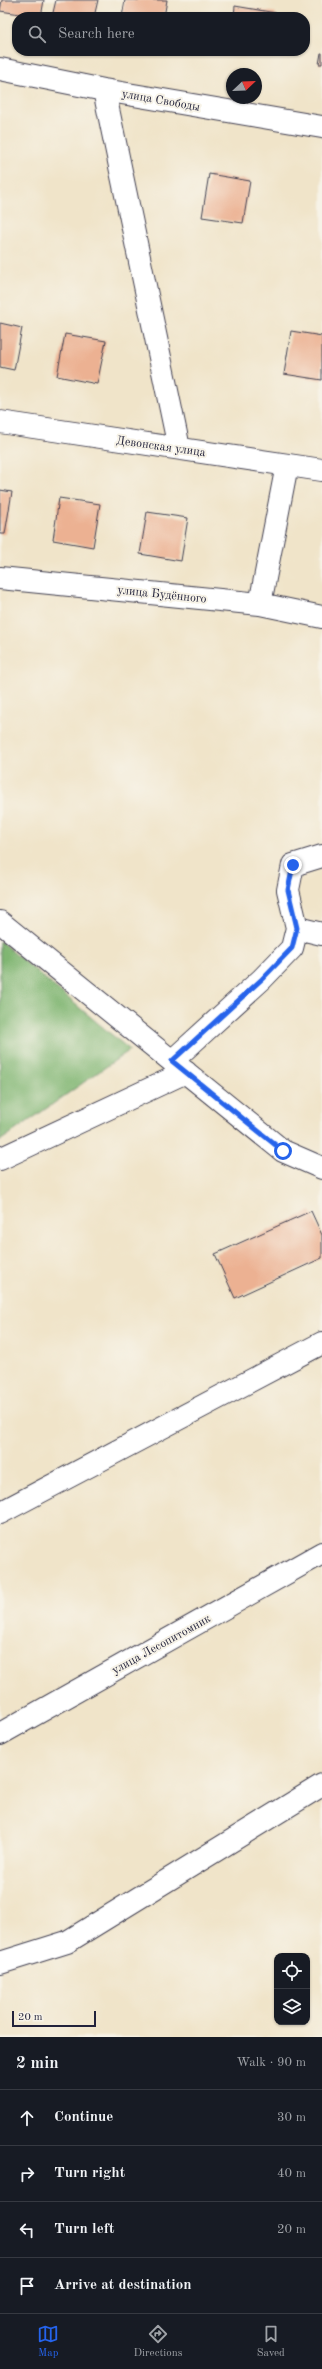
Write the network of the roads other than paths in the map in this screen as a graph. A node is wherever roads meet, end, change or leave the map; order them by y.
1 (0, 69) edge
2 (104, 90) junction
3 (322, 127) edge
4 (0, 422) edge
5 (179, 448) junction
6 (287, 465) junction
7 (322, 470) edge
8 (0, 578) edge
9 (260, 604) junction
10 (322, 617) edge
11 (322, 856) edge
12 (0, 922) edge
13 (322, 924) edge
14 (297, 928) junction
15 (322, 934) edge
16 (179, 1067) junction
17 (0, 1159) edge
18 (322, 1168) edge
19 (322, 1342) edge
20 (0, 1513) edge
21 (322, 1553) edge
22 (0, 1734) edge
23 (322, 1785) edge
24 (0, 1963) edge

1 - 2 street, улица Свободы
2 - 3 street, улица Свободы
2 - 5 street
4 - 5 street, Девонская улица
5 - 6 street, Девонская улица
6 - 7 street, Девонская улица
6 - 9 street
8 - 9 street, улица Будённого
9 - 10 street, улица Будённого
11 - 14 street
12 - 16 street
13 - 14 street
14 - 15 street
14 - 16 street
16 - 17 street
16 - 18 street
19 - 20 street
21 - 22 street, улица Лесопитомник
23 - 24 street

